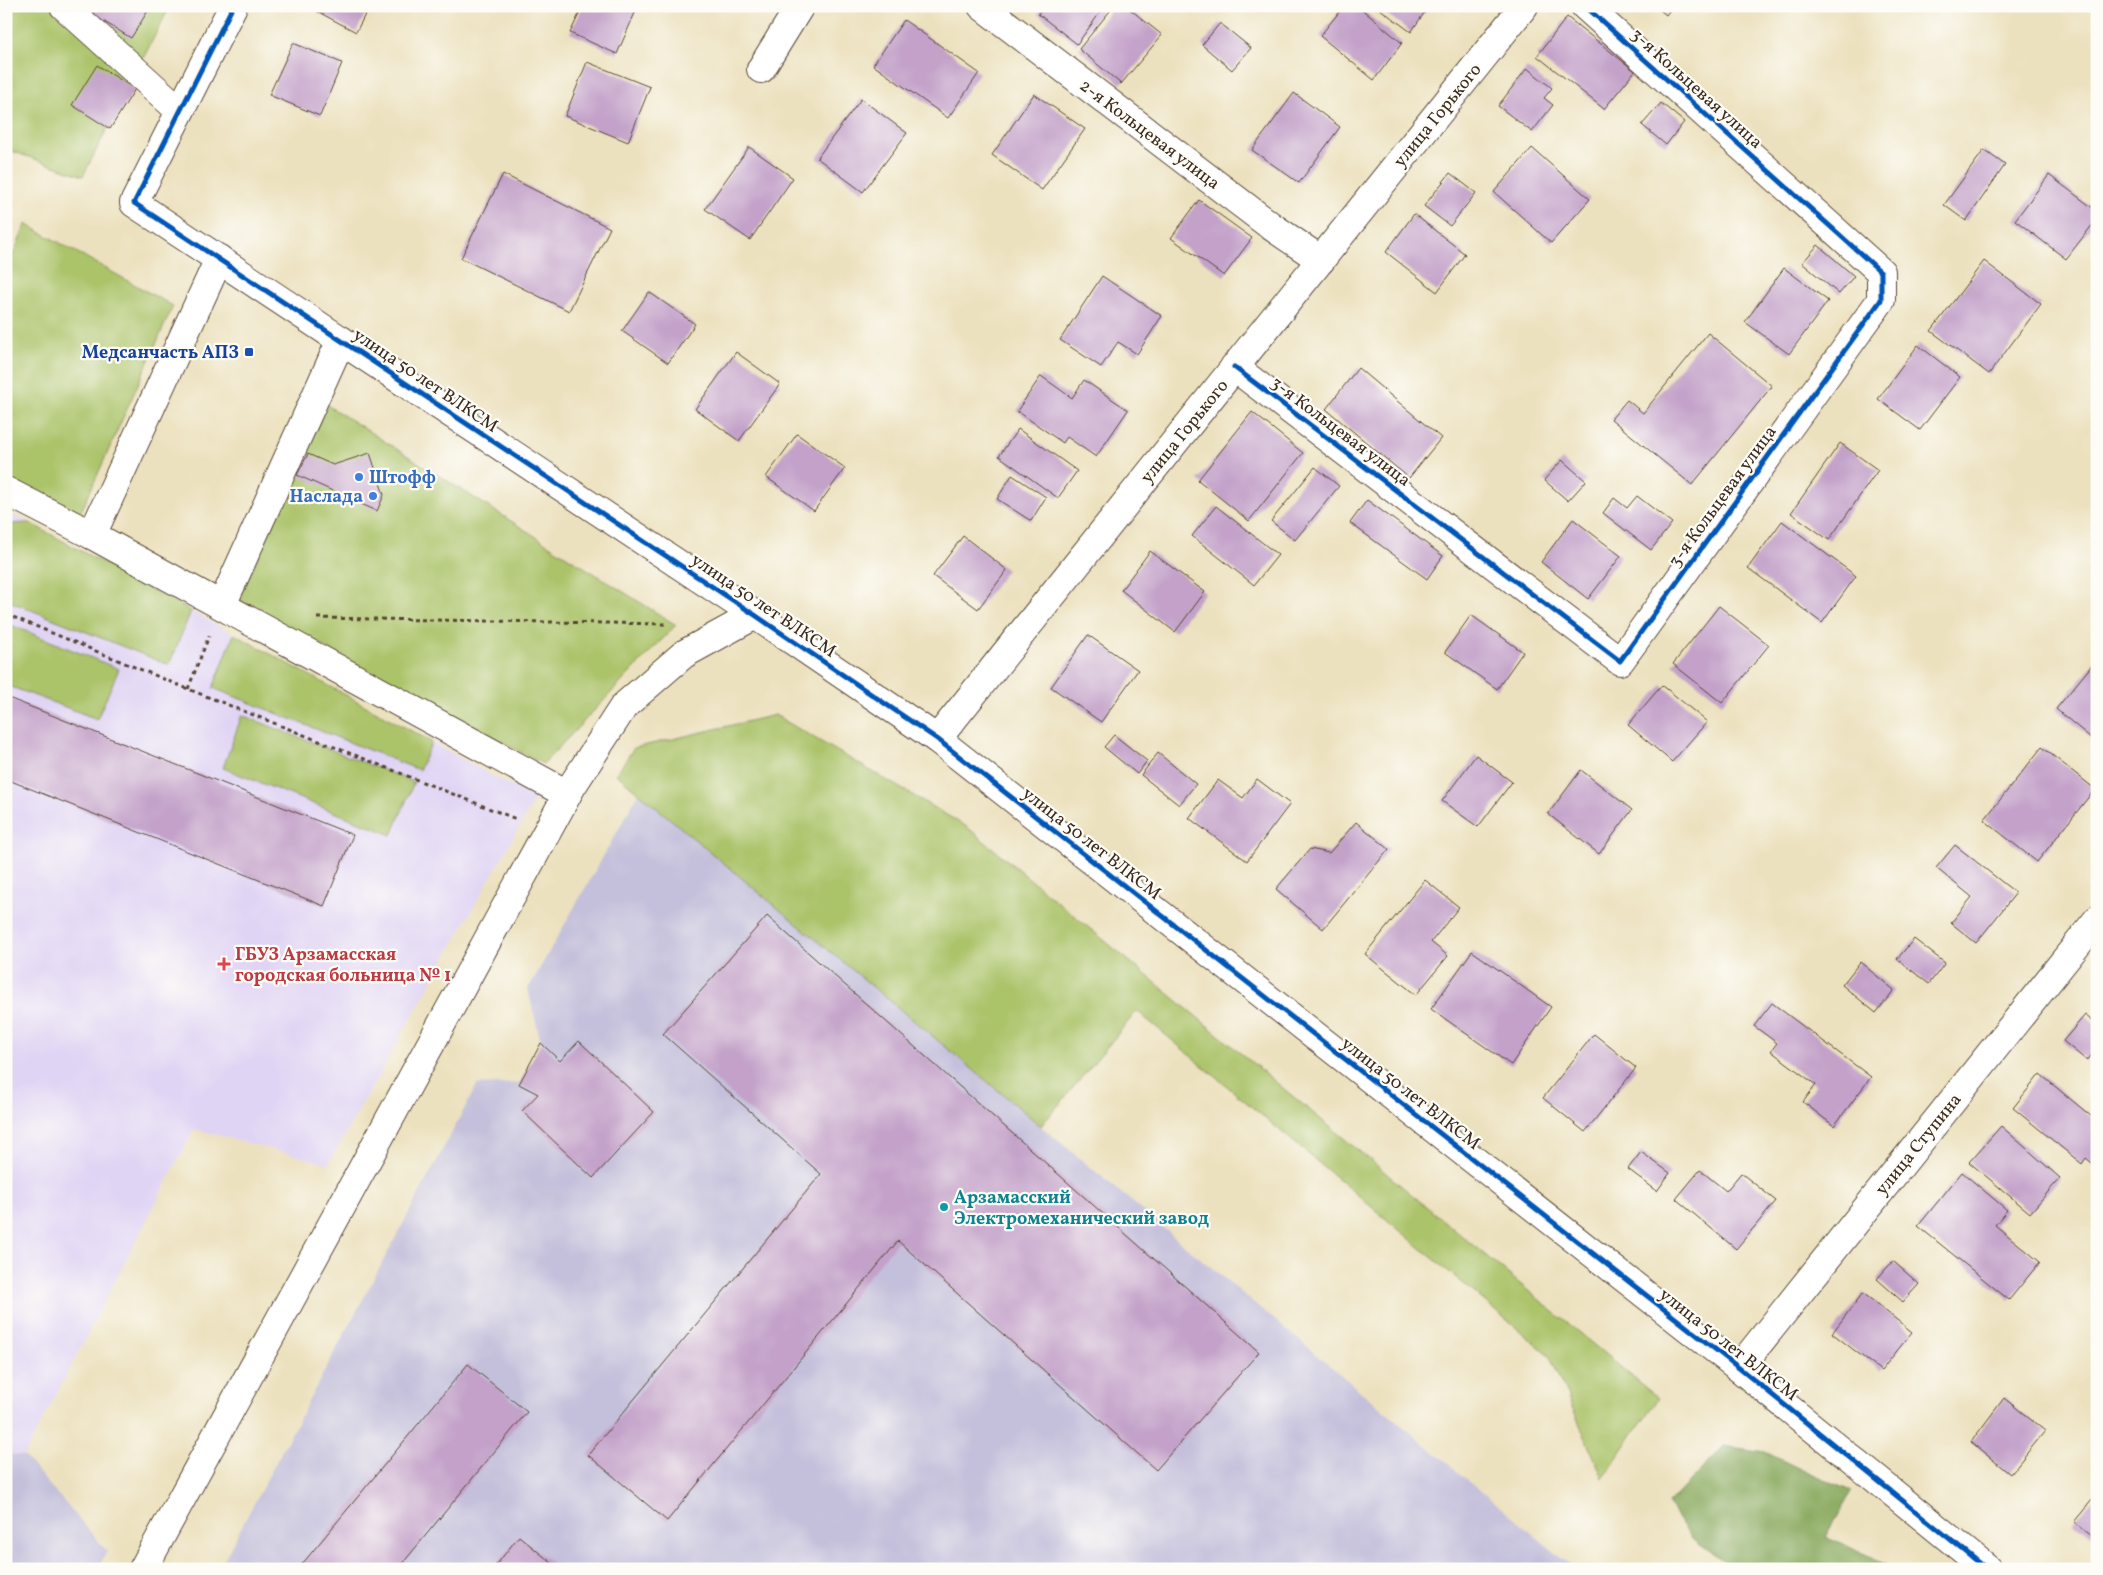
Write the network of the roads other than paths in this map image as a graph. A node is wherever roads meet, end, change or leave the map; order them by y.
1 (64, 6) edge
2 (233, 6) edge
3 (800, 6) edge
4 (982, 6) edge
5 (1524, 6) edge
6 (1585, 6) edge
7 (761, 69) dead end
8 (180, 111) junction
9 (219, 259) junction
10 (1321, 260) junction
11 (341, 340) junction
12 (1234, 368) junction
13 (6, 491) edge
14 (92, 535) junction
15 (222, 605) junction
16 (755, 615) junction
17 (937, 738) junction
18 (567, 794) junction
19 (2097, 920) edge
20 (1739, 1368) junction
21 (143, 1569) edge
22 (1987, 1569) edge

1 - 8 street
2 - 8 street
3 - 7 street
4 - 10 street, 2-я Кольцевая улица
5 - 10 street, улица Горького
6 - 12 street, 3-я Кольцевая улица
8 - 9 street, улица 50 лет ВЛКСМ
9 - 11 street, улица 50 лет ВЛКСМ
9 - 14 street
10 - 12 street, улица Горького
11 - 15 street
11 - 16 street, улица 50 лет ВЛКСМ
12 - 17 street, улица Горького
13 - 14 street
14 - 15 street
15 - 18 street
16 - 17 street, улица 50 лет ВЛКСМ
16 - 18 street
17 - 20 street, улица 50 лет ВЛКСМ
18 - 21 street
19 - 20 street, улица Ступина
20 - 22 street, улица 50 лет ВЛКСМ

